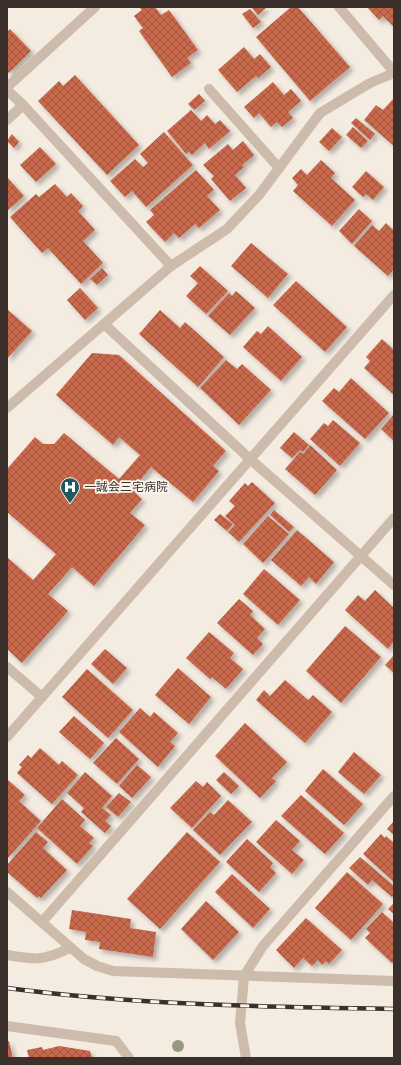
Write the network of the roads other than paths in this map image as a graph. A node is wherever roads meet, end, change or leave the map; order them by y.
1 (95, 7) edge
2 (339, 7) edge
3 (394, 72) edge
4 (7, 89) edge
5 (209, 89) dead end
6 (23, 105) junction
7 (7, 120) edge
8 (279, 168) junction
9 (171, 266) junction
10 (394, 295) edge
11 (104, 324) junction
12 (7, 408) edge
13 (250, 459) junction
14 (394, 518) edge
15 (361, 556) junction
16 (394, 585) edge
17 (7, 667) edge
18 (42, 697) junction
19 (7, 737) edge
20 (394, 796) edge
21 (7, 892) edge
22 (42, 922) junction
23 (70, 948) junction
24 (7, 955) edge
25 (244, 976) junction
26 (394, 982) edge
27 (7, 1026) edge
28 (129, 1058) edge
29 (246, 1058) edge

1 - 4 street
2 - 3 street
3 - 8 street
4 - 6 street
5 - 8 street
6 - 7 street
6 - 9 street
8 - 9 street
9 - 11 street
10 - 13 street
11 - 12 street
11 - 13 street
13 - 15 street
13 - 18 street
14 - 15 street
15 - 16 street
15 - 22 street
17 - 18 street
18 - 19 street
20 - 25 street
21 - 22 street
22 - 23 street
23 - 24 street
23 - 25 street
25 - 26 street
25 - 29 street
27 - 28 street

